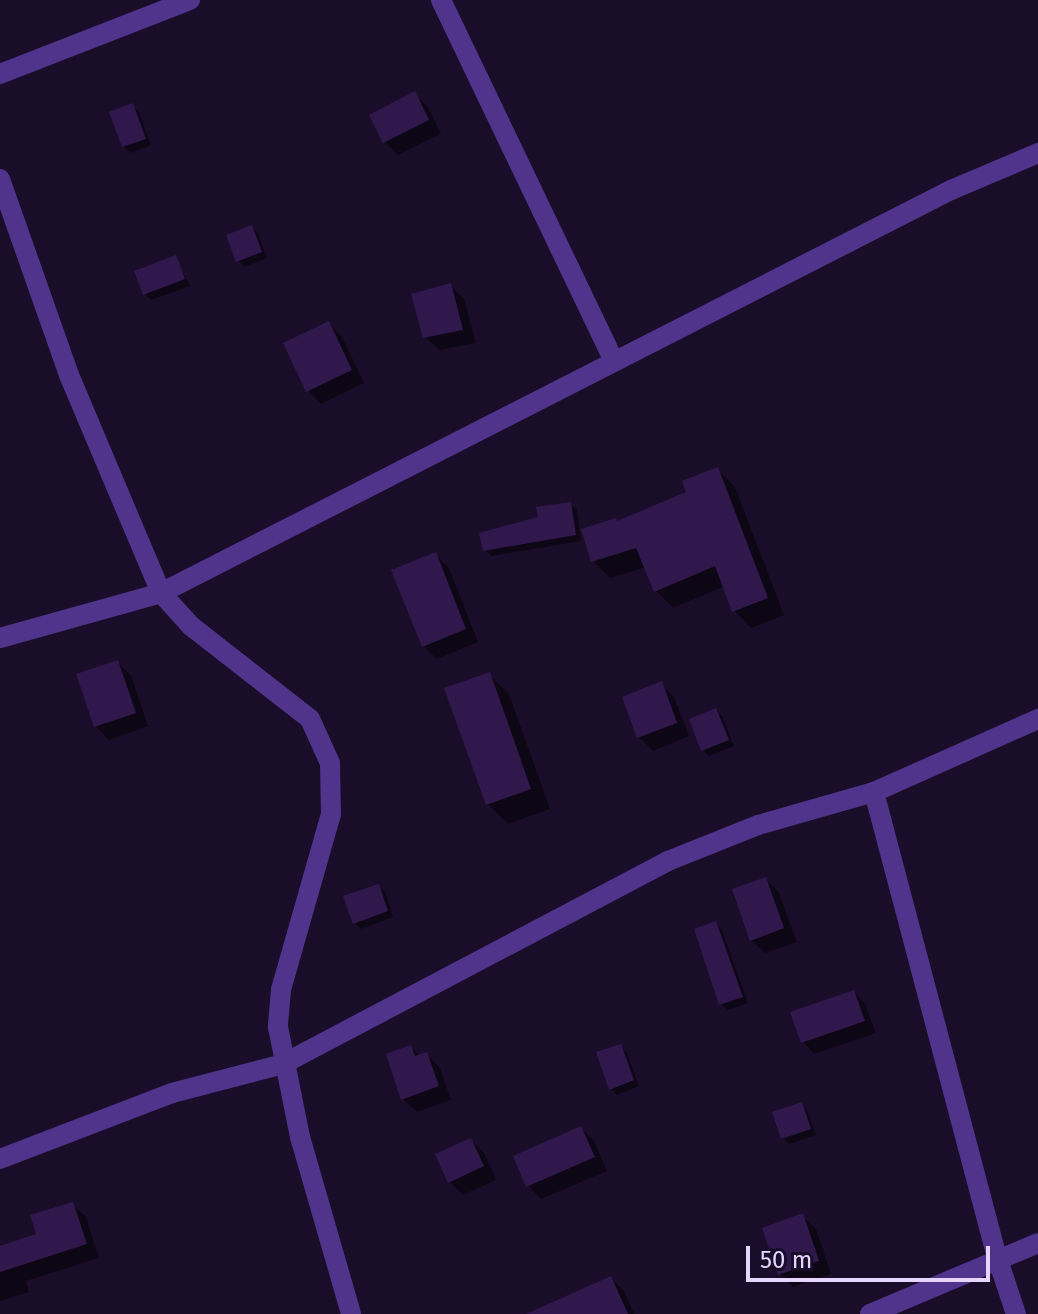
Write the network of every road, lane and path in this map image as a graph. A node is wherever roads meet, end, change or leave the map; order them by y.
1 (190, 0) edge
2 (441, 0) edge
3 (0, 74) edge
4 (1038, 153) edge
5 (0, 179) edge
6 (614, 361) junction
7 (161, 593) junction
8 (0, 638) edge
9 (1038, 719) edge
10 (874, 792) junction
11 (283, 1064) junction
12 (0, 1159) edge
13 (1038, 1243) edge
14 (998, 1260) junction
15 (351, 1314) edge
16 (870, 1314) edge
17 (1016, 1314) edge

1 - 3 street
2 - 6 street
4 - 6 street
5 - 7 street
6 - 7 street
7 - 8 street
7 - 11 street
9 - 10 street
10 - 11 street
10 - 14 street
11 - 12 street
11 - 15 street
13 - 14 street
14 - 16 street
14 - 17 street

